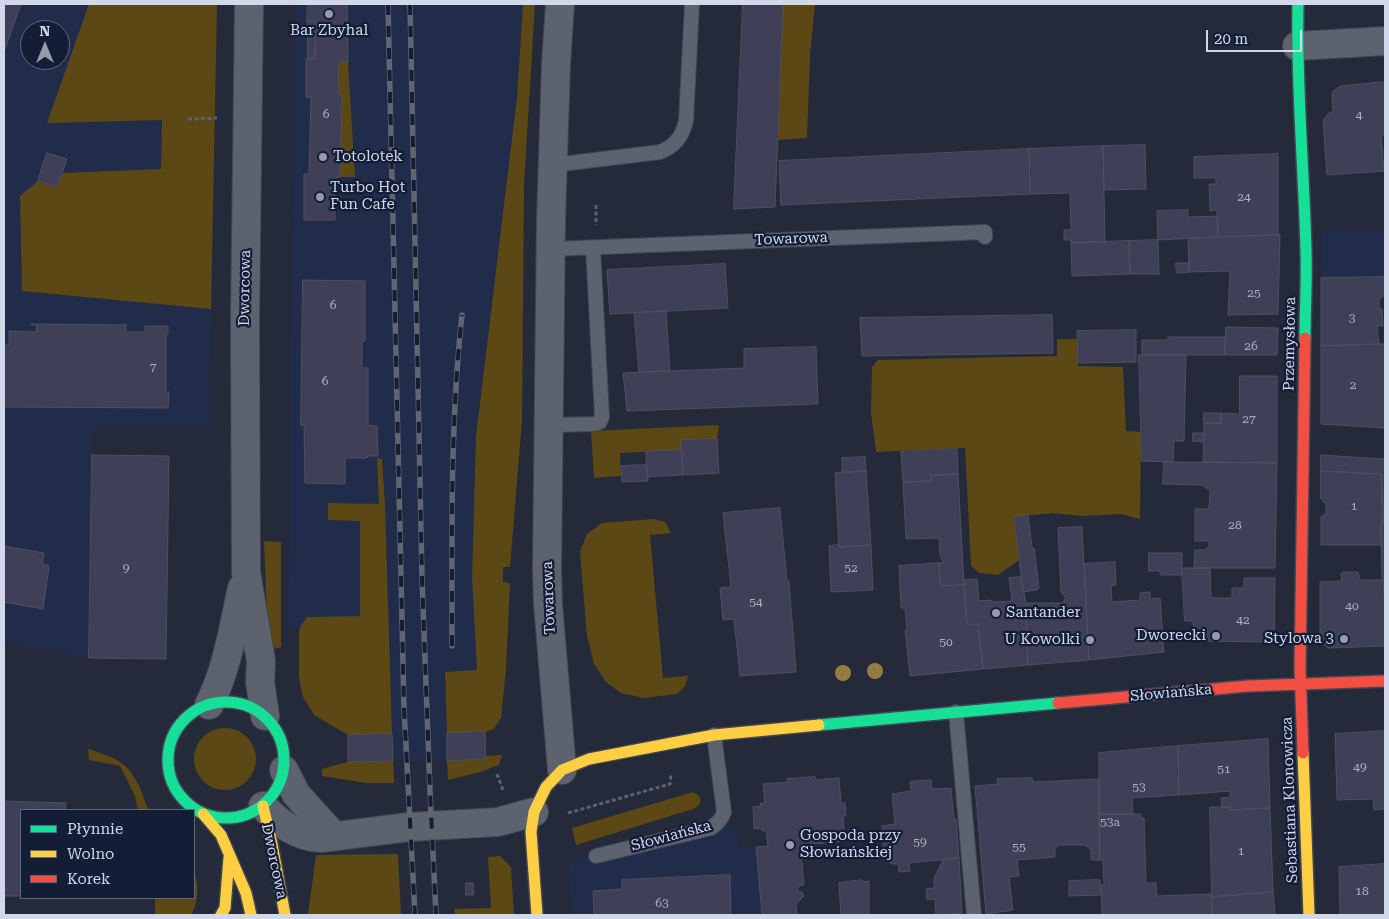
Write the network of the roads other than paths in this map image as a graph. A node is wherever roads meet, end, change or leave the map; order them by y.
1 (249, 4) edge
2 (560, 4) edge
3 (692, 4) edge
4 (1298, 4) edge
5 (1385, 41) edge
6 (1297, 46) junction
7 (553, 165) junction
8 (985, 237) dead end
9 (593, 248) junction
10 (551, 249) junction
11 (550, 426) junction
12 (246, 572) junction
13 (1385, 681) edge
14 (1301, 684) junction
15 (209, 705) junction
16 (956, 712) junction
17 (265, 716) junction
18 (714, 736) junction
19 (284, 770) junction
20 (562, 770) junction
21 (263, 806) junction
22 (534, 812) junction
23 (203, 814) junction
24 (334, 836) junction
25 (229, 856) junction
26 (596, 856) dead end
27 (221, 915) edge
28 (251, 915) edge
29 (285, 915) edge
30 (537, 915) edge
31 (974, 915) edge
32 (1309, 915) edge

1 - 12 street, Dworcowa
2 - 7 street, Towarowa
3 - 7 lane
4 - 6 street, Przemysłowa
5 - 6 street
6 - 14 street, Przemysłowa
7 - 10 street, Towarowa
8 - 9 lane, Towarowa
9 - 10 lane, Towarowa
9 - 11 lane
10 - 11 street, Towarowa
11 - 20 street, Towarowa
12 - 15 street, Dworcowa
12 - 17 street, Dworcowa
13 - 14 street, Słowiańska
14 - 16 street, Słowiańska
14 - 32 street, Sebastiana Klonowicza
15 - 17 street
15 - 23 street
16 - 18 street, Słowiańska
16 - 31 lane
17 - 19 street
18 - 20 street, Słowiańska
18 - 26 lane, Słowiańska
19 - 21 street
19 - 24 street
20 - 22 street
21 - 23 street
21 - 24 street
21 - 29 street, Dworcowa
22 - 24 street
22 - 30 street
23 - 25 street
25 - 27 street
25 - 28 street

